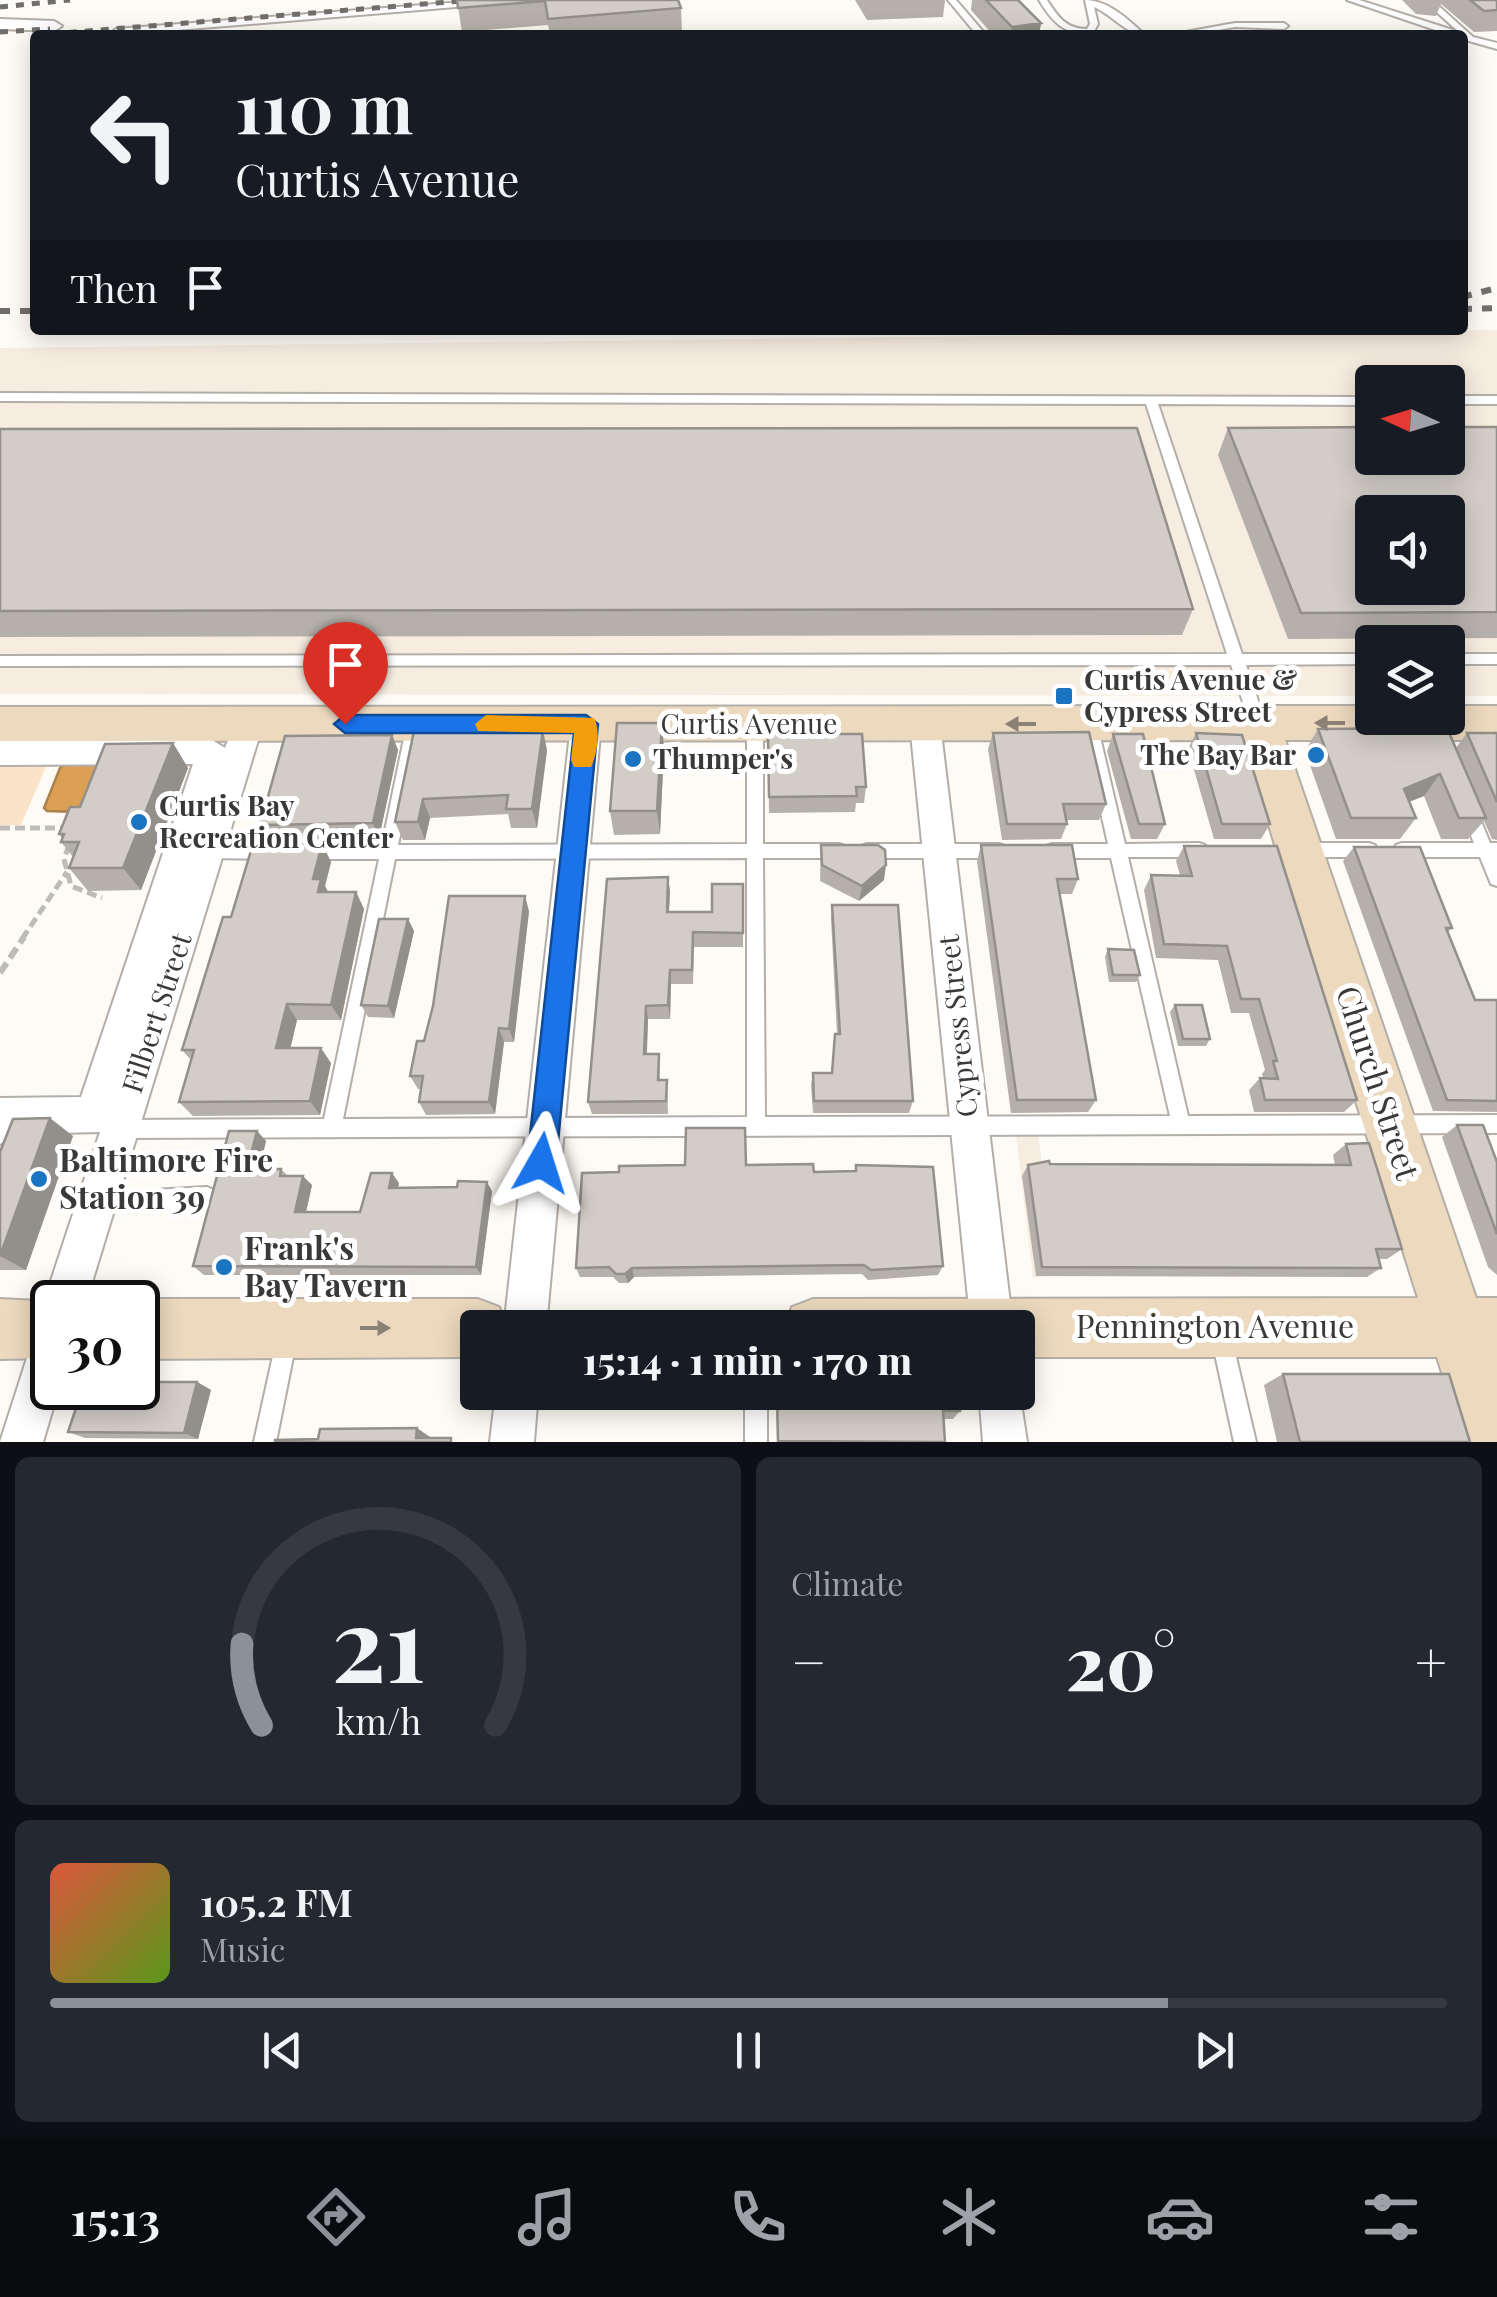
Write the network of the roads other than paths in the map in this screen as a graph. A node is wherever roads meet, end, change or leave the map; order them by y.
1 (518, 0) edge
2 (952, 0) edge
3 (1043, 0) edge
4 (1089, 0) edge
5 (1351, 0) edge
6 (1427, 0) edge
7 (0, 24) edge
8 (54, 26) dead end
9 (1284, 26) dead end
10 (141, 30) edge
11 (978, 30) edge
12 (1072, 30) edge
13 (1090, 30) edge
14 (1135, 30) edge
15 (1207, 30) edge
16 (1443, 30) edge
17 (1457, 30) edge
18 (1468, 38) edge
19 (1497, 46) edge
20 (0, 397) edge
21 (1465, 400) edge
22 (1497, 400) edge
23 (1355, 401) edge
24 (1151, 402) junction
25 (1236, 659) junction
26 (1355, 659) edge
27 (1465, 659) edge
28 (1497, 659) edge
29 (0, 660) edge
30 (1497, 723) edge
31 (0, 724) edge
32 (248, 724) junction
33 (414, 724) junction
34 (586, 724) junction
35 (755, 724) junction
36 (925, 724) junction
37 (1089, 724) junction
38 (1258, 724) junction
39 (0, 753) edge
40 (1463, 798) edge
41 (756, 850) junction
42 (1018, 850) edge
43 (1038, 850) edge
44 (1118, 850) junction
45 (1209, 850) edge
46 (1291, 850) junction
47 (1491, 850) edge
48 (208, 851) junction
49 (939, 851) junction
50 (389, 852) junction
51 (573, 852) junction
52 (1497, 879) edge
53 (1181, 1124) junction
54 (1390, 1124) junction
55 (1497, 1124) edge
56 (0, 1125) edge
57 (756, 1126) junction
58 (970, 1126) junction
59 (545, 1127) junction
60 (120, 1128) junction
61 (332, 1128) junction
62 (207, 1197) edge
63 (97, 1203) junction
64 (72, 1280) edge
65 (527, 1310) edge
66 (990, 1310) edge
67 (1219, 1326) junction
68 (1035, 1327) edge
69 (1477, 1327) edge
70 (288, 1328) junction
71 (460, 1328) edge
72 (0, 1329) edge
73 (30, 1329) edge
74 (160, 1329) edge
75 (31, 1410) edge
76 (516, 1410) edge
77 (756, 1410) edge
78 (1002, 1410) edge
79 (21, 1442) edge
80 (265, 1442) edge
81 (512, 1442) edge
82 (756, 1442) edge
83 (1005, 1442) edge
84 (1245, 1442) edge
85 (1495, 1442) edge

1 - 10 lane
2 - 11 lane
3 - 12 lane
4 - 13 lane
4 - 14 lane
5 - 16 lane
6 - 17 lane
7 - 8 street
9 - 15 lane
18 - 19 lane
20 - 24 lane
21 - 22 lane
23 - 24 lane
24 - 25 lane
25 - 26 lane
25 - 29 lane
25 - 38 lane
27 - 28 lane
30 -> 38 main road, Curtis Avenue
31 - 32 main road, Curtis Avenue
32 - 33 main road, Curtis Avenue
32 - 48 street, Filbert Street
33 - 34 main road, Curtis Avenue
33 - 50 lane
34 - 35 main road, Curtis Avenue
34 - 51 street
35 - 36 main road, Curtis Avenue
35 - 41 lane
37 -> 36 main road, Curtis Avenue
36 - 49 street, Cypress Street
37 - 38 main road, Curtis Avenue
37 - 44 lane
38 - 46 main road, Church Street
39 - 56 street
40 - 47 lane
41 - 49 lane
41 - 51 lane
41 - 57 lane
42 - 49 lane
43 - 44 lane
44 - 45 lane
44 - 53 lane
46 - 47 lane
46 - 54 main road, Church Street
47 - 52 lane
48 - 50 lane
48 - 60 street, Filbert Street
49 - 58 street, Cypress Street
50 - 51 lane
50 - 61 lane
51 - 59 street
53 - 54 lane
53 - 58 lane
54 - 55 lane
54 - 69 main road, Church Street
57 - 58 lane
57 - 59 lane
58 - 66 street, Cypress Street
59 - 61 lane
59 - 65 street
60 - 61 lane
60 - 63 street, Filbert Street
62 - 63 lane
63 - 64 street, Filbert Street
67 - 68 main road, Pennington Avenue
67 - 69 main road, Pennington Avenue
67 - 84 lane
69 - 85 main road, Church Street
70 -> 71 main road
70 - 74 main road
70 - 80 lane
72 - 73 main road
75 - 79 street
76 - 81 street
77 - 82 lane
78 - 83 street

